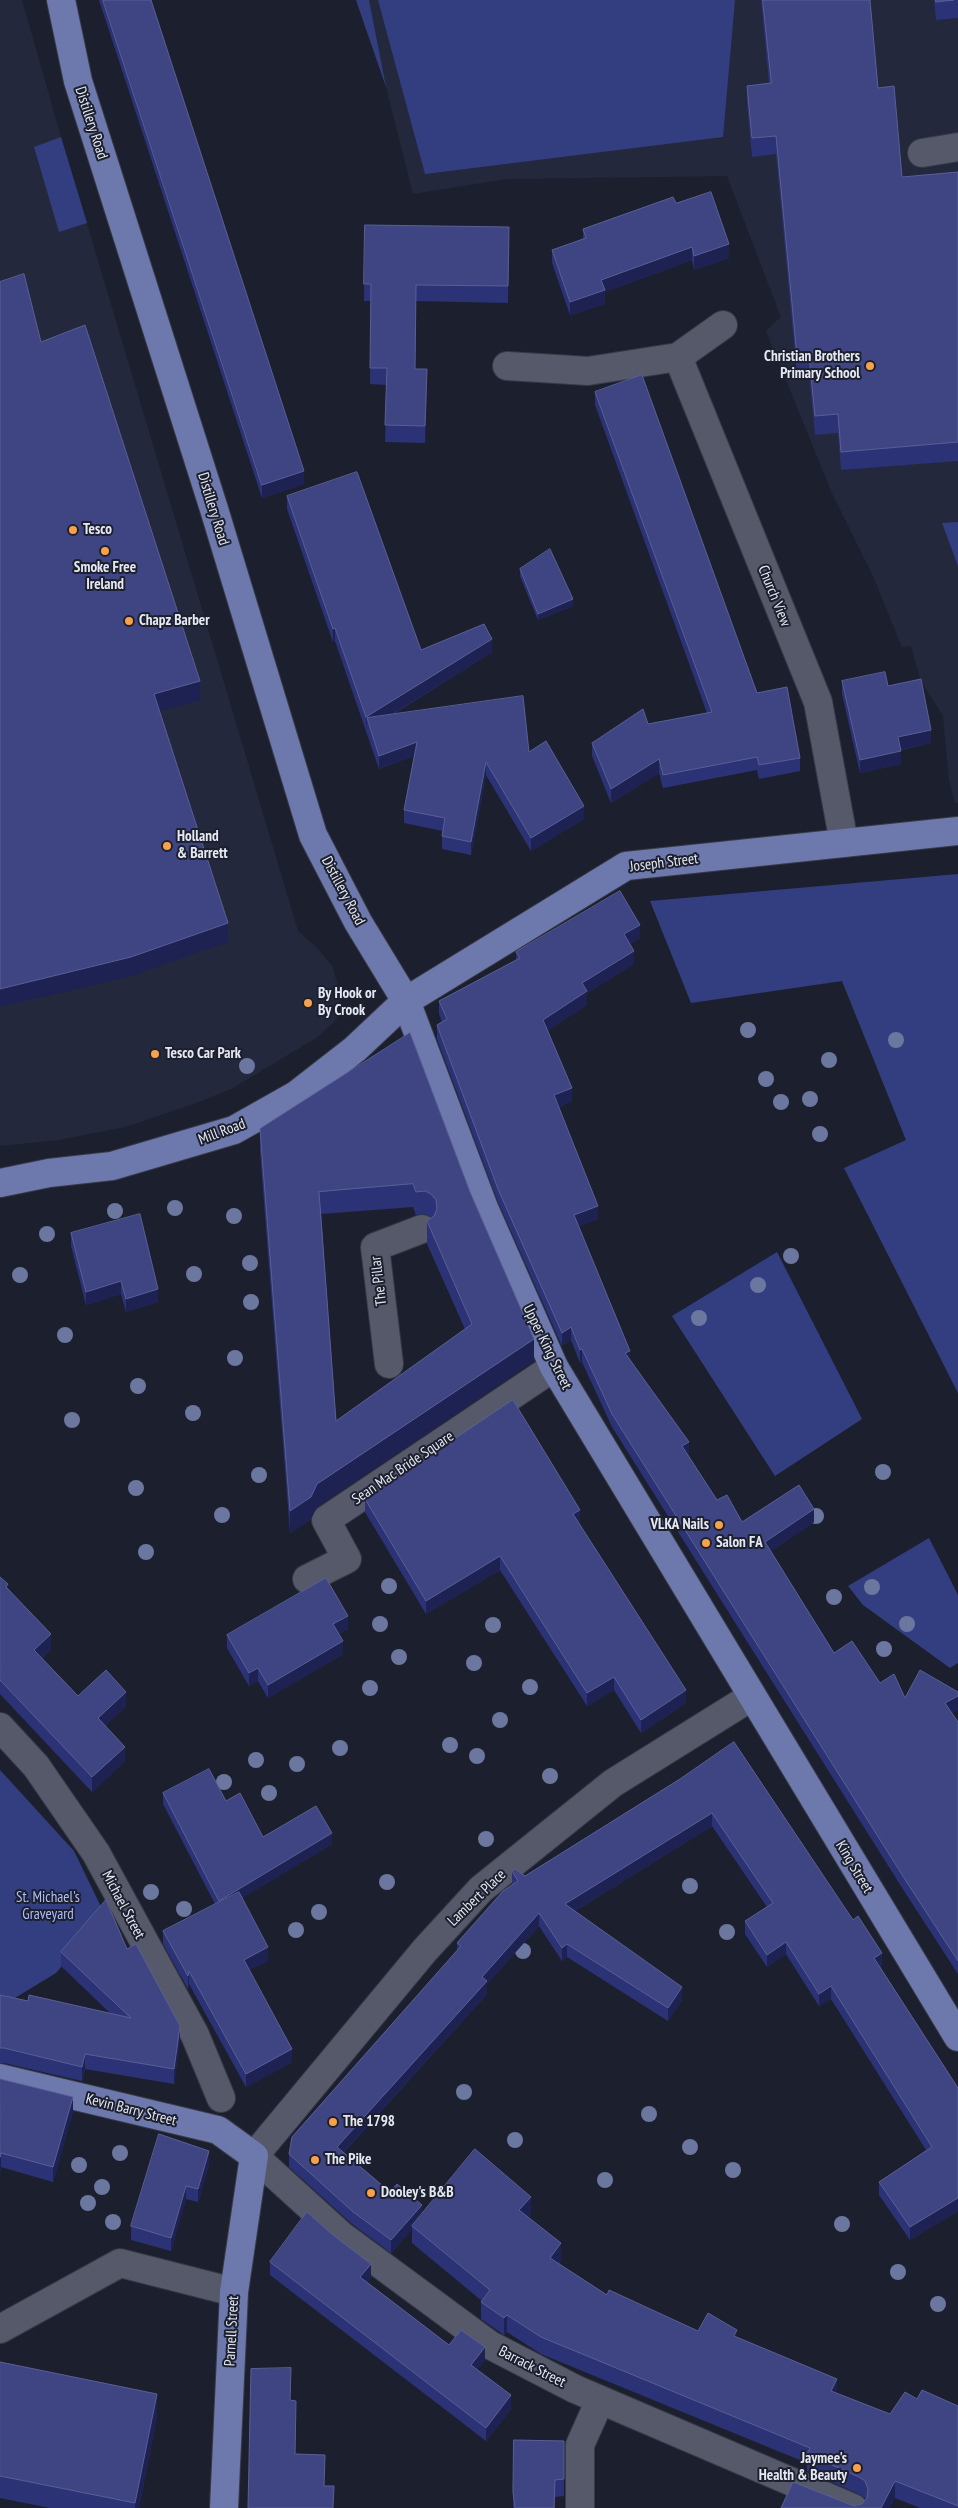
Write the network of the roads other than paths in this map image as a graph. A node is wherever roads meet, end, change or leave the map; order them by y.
1 (60, 0) edge
2 (958, 147) edge
3 (922, 153) dead end
4 (723, 326) dead end
5 (678, 357) junction
6 (507, 366) dead end
7 (958, 831) edge
8 (844, 842) junction
9 (406, 1001) junction
10 (0, 1183) edge
11 (422, 1230) dead end
12 (389, 1364) dead end
13 (554, 1367) junction
14 (307, 1579) dead end
15 (751, 1697) junction
16 (0, 1727) edge
17 (958, 2037) edge
18 (0, 2078) edge
19 (220, 2098) dead end
20 (254, 2156) junction
21 (234, 2292) junction
22 (0, 2330) edge
23 (600, 2400) junction
24 (224, 2508) edge
25 (580, 2508) edge
26 (853, 2508) edge

1 - 9 main road, Distillery Road
2 - 3 street
4 - 5 street
5 - 6 street
5 - 8 street, Church View
7 - 8 main road, Joseph Street
8 - 9 main road, Joseph Street
9 - 10 main road, Mill Road
9 - 13 main road, Upper King Street
11 - 12 street, The Pillar
13 - 14 street, Sean Mac Bride Square
13 - 15 main road, Upper King Street
15 - 17 main road, King Street
15 - 20 street, Lambert Place
16 - 19 street, Michael Street
18 - 20 main road, Kevin Barry Street
20 - 21 main road, Parnell Street
20 - 23 street, Barrack Street
21 - 22 street
21 - 24 main road, Parnell Street
23 - 25 street
23 - 26 street, Barrack Street

